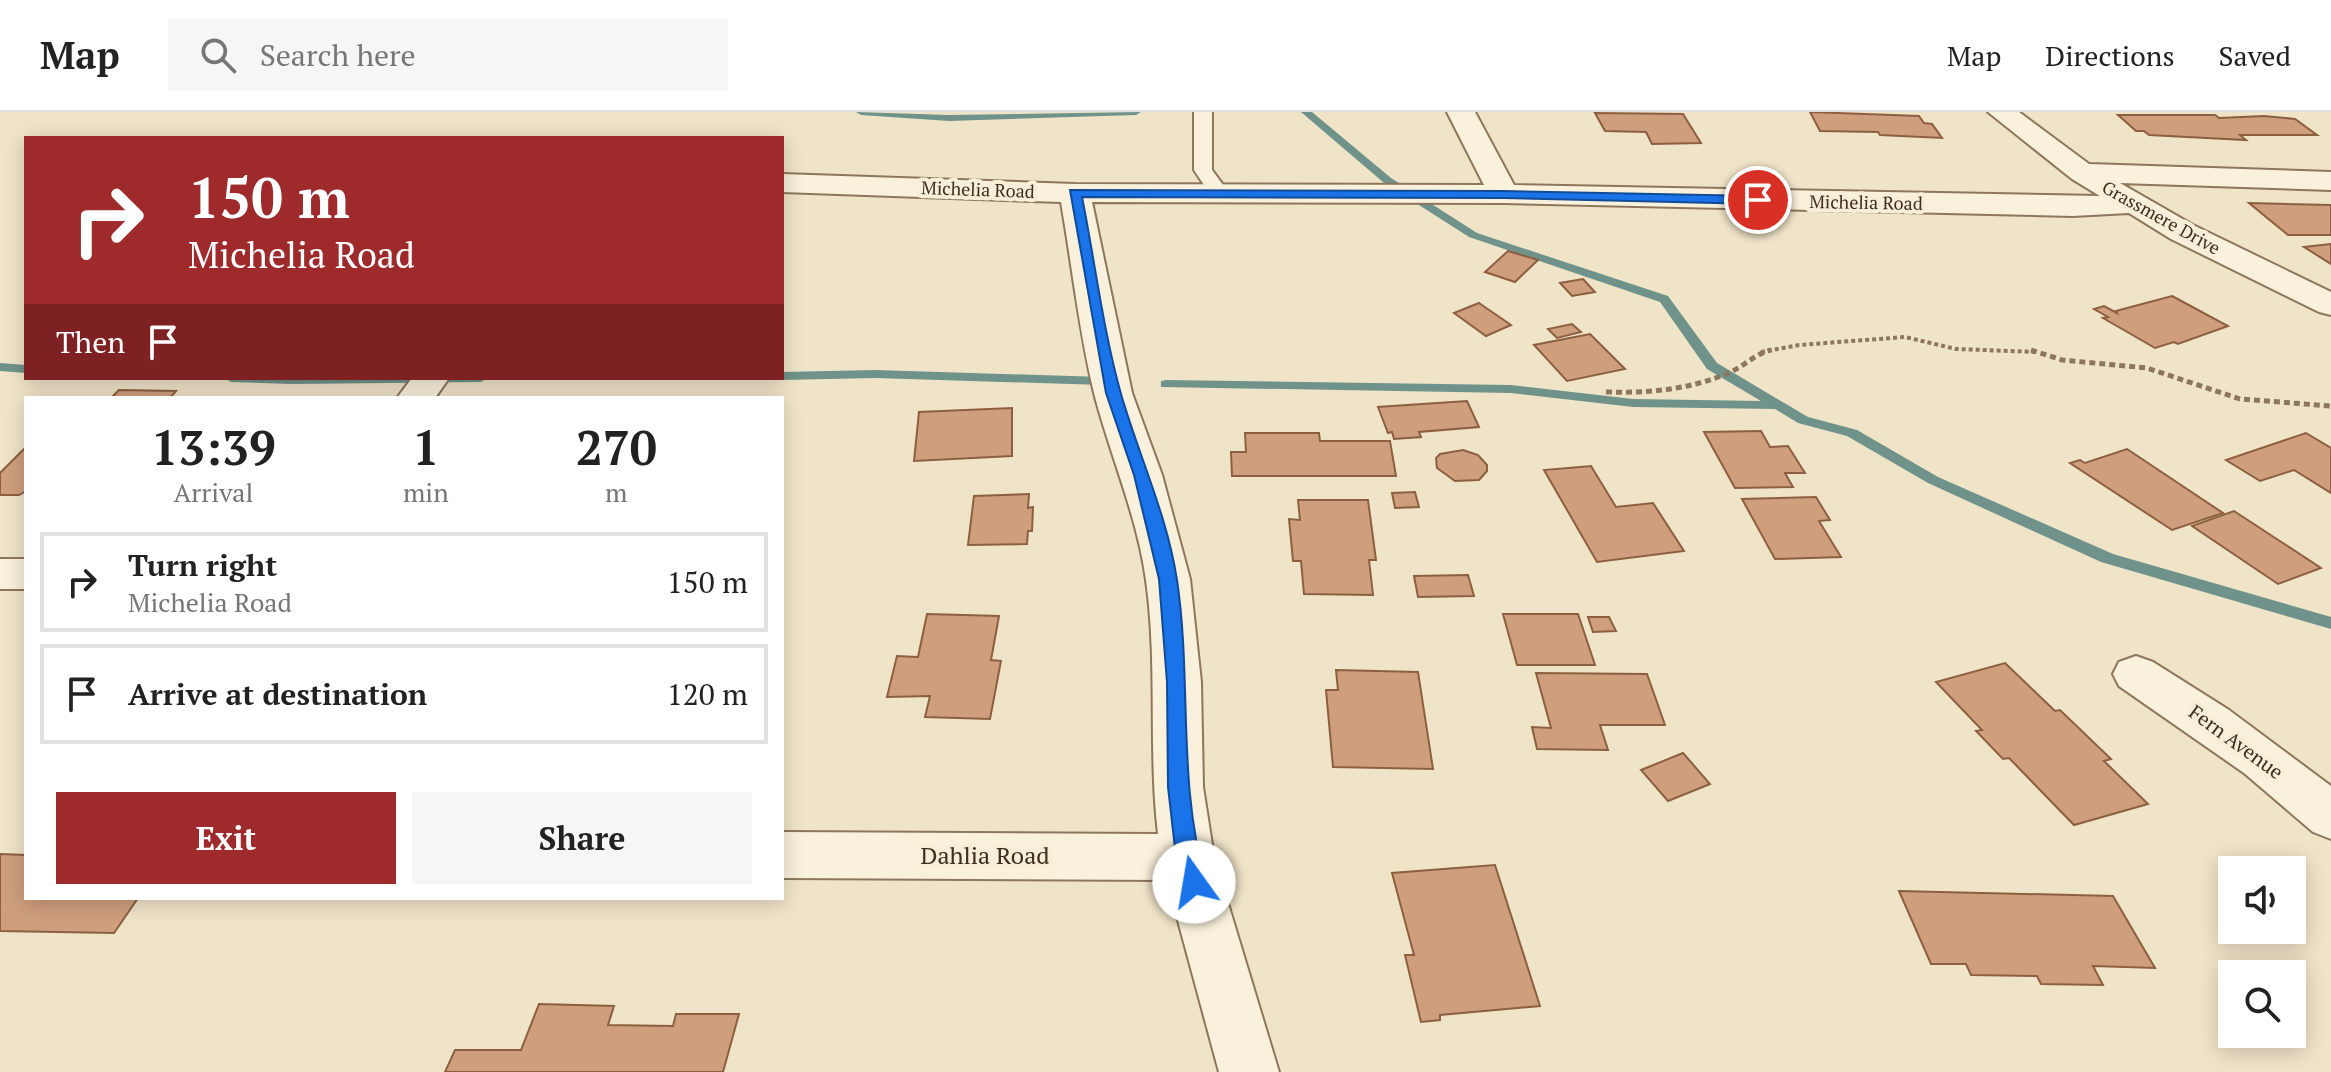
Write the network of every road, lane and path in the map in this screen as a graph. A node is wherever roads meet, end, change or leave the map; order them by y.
1 (1203, 112) edge
2 (1461, 112) edge
3 (2002, 112) edge
4 (2082, 173) junction
5 (2331, 181) edge
6 (784, 183) edge
7 (1075, 193) junction
8 (1219, 193) junction
9 (1504, 194) junction
10 (2134, 204) junction
11 (2331, 305) edge
12 (1606, 392) dead end
13 (2331, 406) edge
14 (0, 574) edge
15 (24, 574) edge
16 (2136, 674) dead end
17 (2331, 817) edge
18 (784, 855) edge
19 (1187, 857) junction
20 (1249, 1072) edge

1 - 8 lane
2 - 9 street
3 - 4 street, Grassmere Drive
4 - 5 street
4 - 10 street, Grassmere Drive
6 - 7 street, Michelia Road
7 - 8 street, Michelia Road
7 - 19 street
8 - 9 street, Michelia Road
9 - 10 street, Michelia Road
10 - 11 street, Grassmere Drive
12 - 13 path
14 - 15 street
16 - 17 street, Fern Avenue
18 - 19 street, Dahlia Road
19 - 20 street

